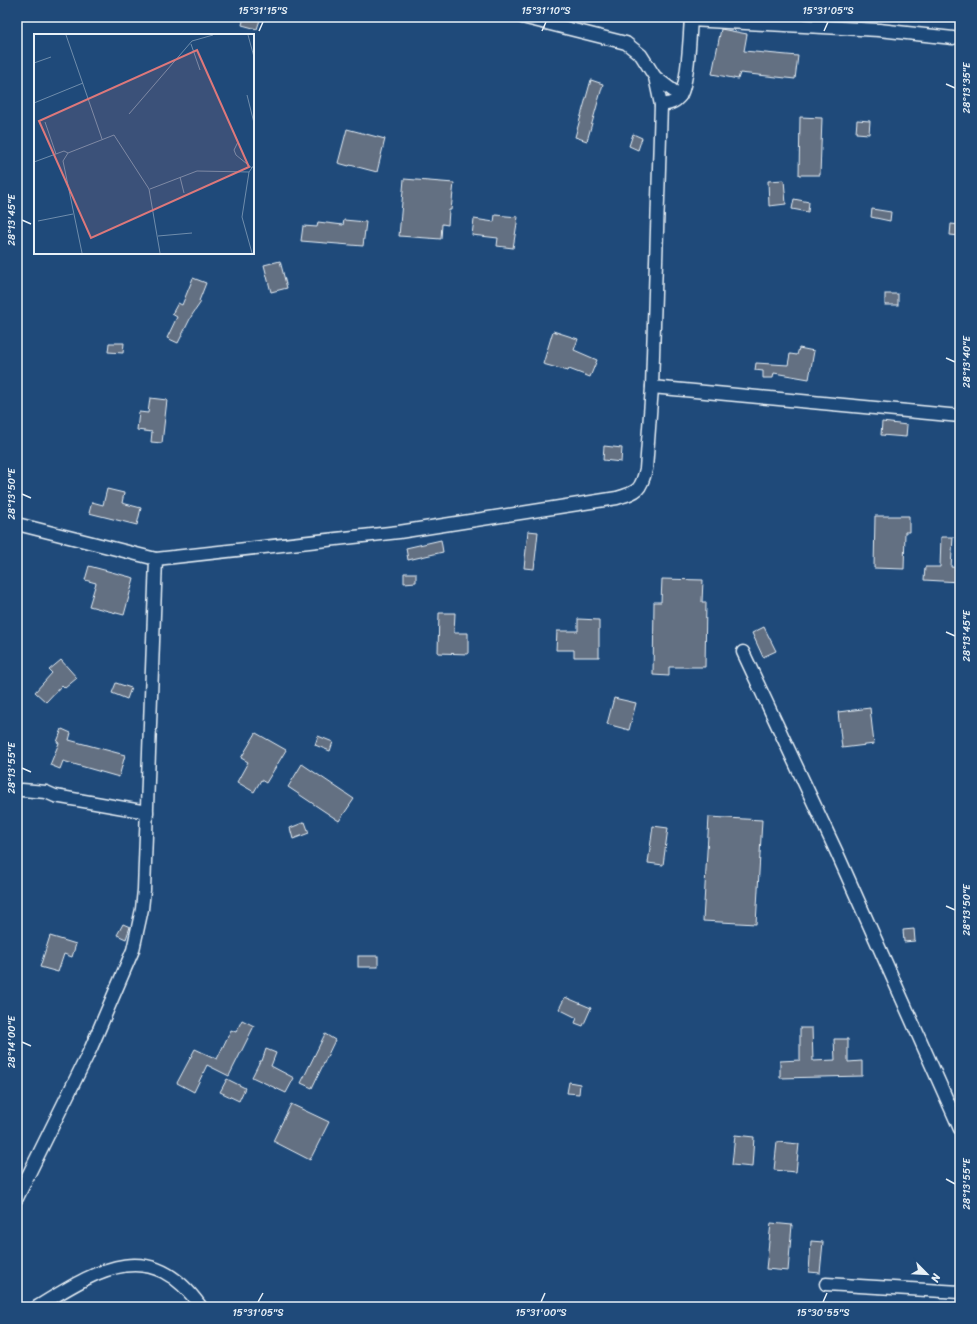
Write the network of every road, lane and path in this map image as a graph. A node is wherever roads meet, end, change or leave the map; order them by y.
1 (522, 17) edge
2 (690, 19) edge
3 (953, 38) dead end
4 (655, 77) junction
5 (680, 96) junction
6 (661, 105) junction
7 (652, 387) junction
8 (960, 416) edge
9 (17, 524) edge
10 (156, 558) junction
11 (743, 652) dead end
12 (22, 790) dead end
13 (147, 812) junction
14 (960, 1129) edge
15 (17, 1198) edge
16 (826, 1284) dead end
17 (960, 1292) edge
18 (38, 1307) edge
19 (201, 1307) edge

1 - 4 street
2 - 3 street
2 - 5 street
4 - 5 street
4 - 6 street
5 - 6 street
6 - 7 street
7 - 8 street
7 - 10 street
9 - 10 street
10 - 13 street
11 - 14 street
12 - 13 street
13 - 15 street
16 - 17 street
18 - 19 street

